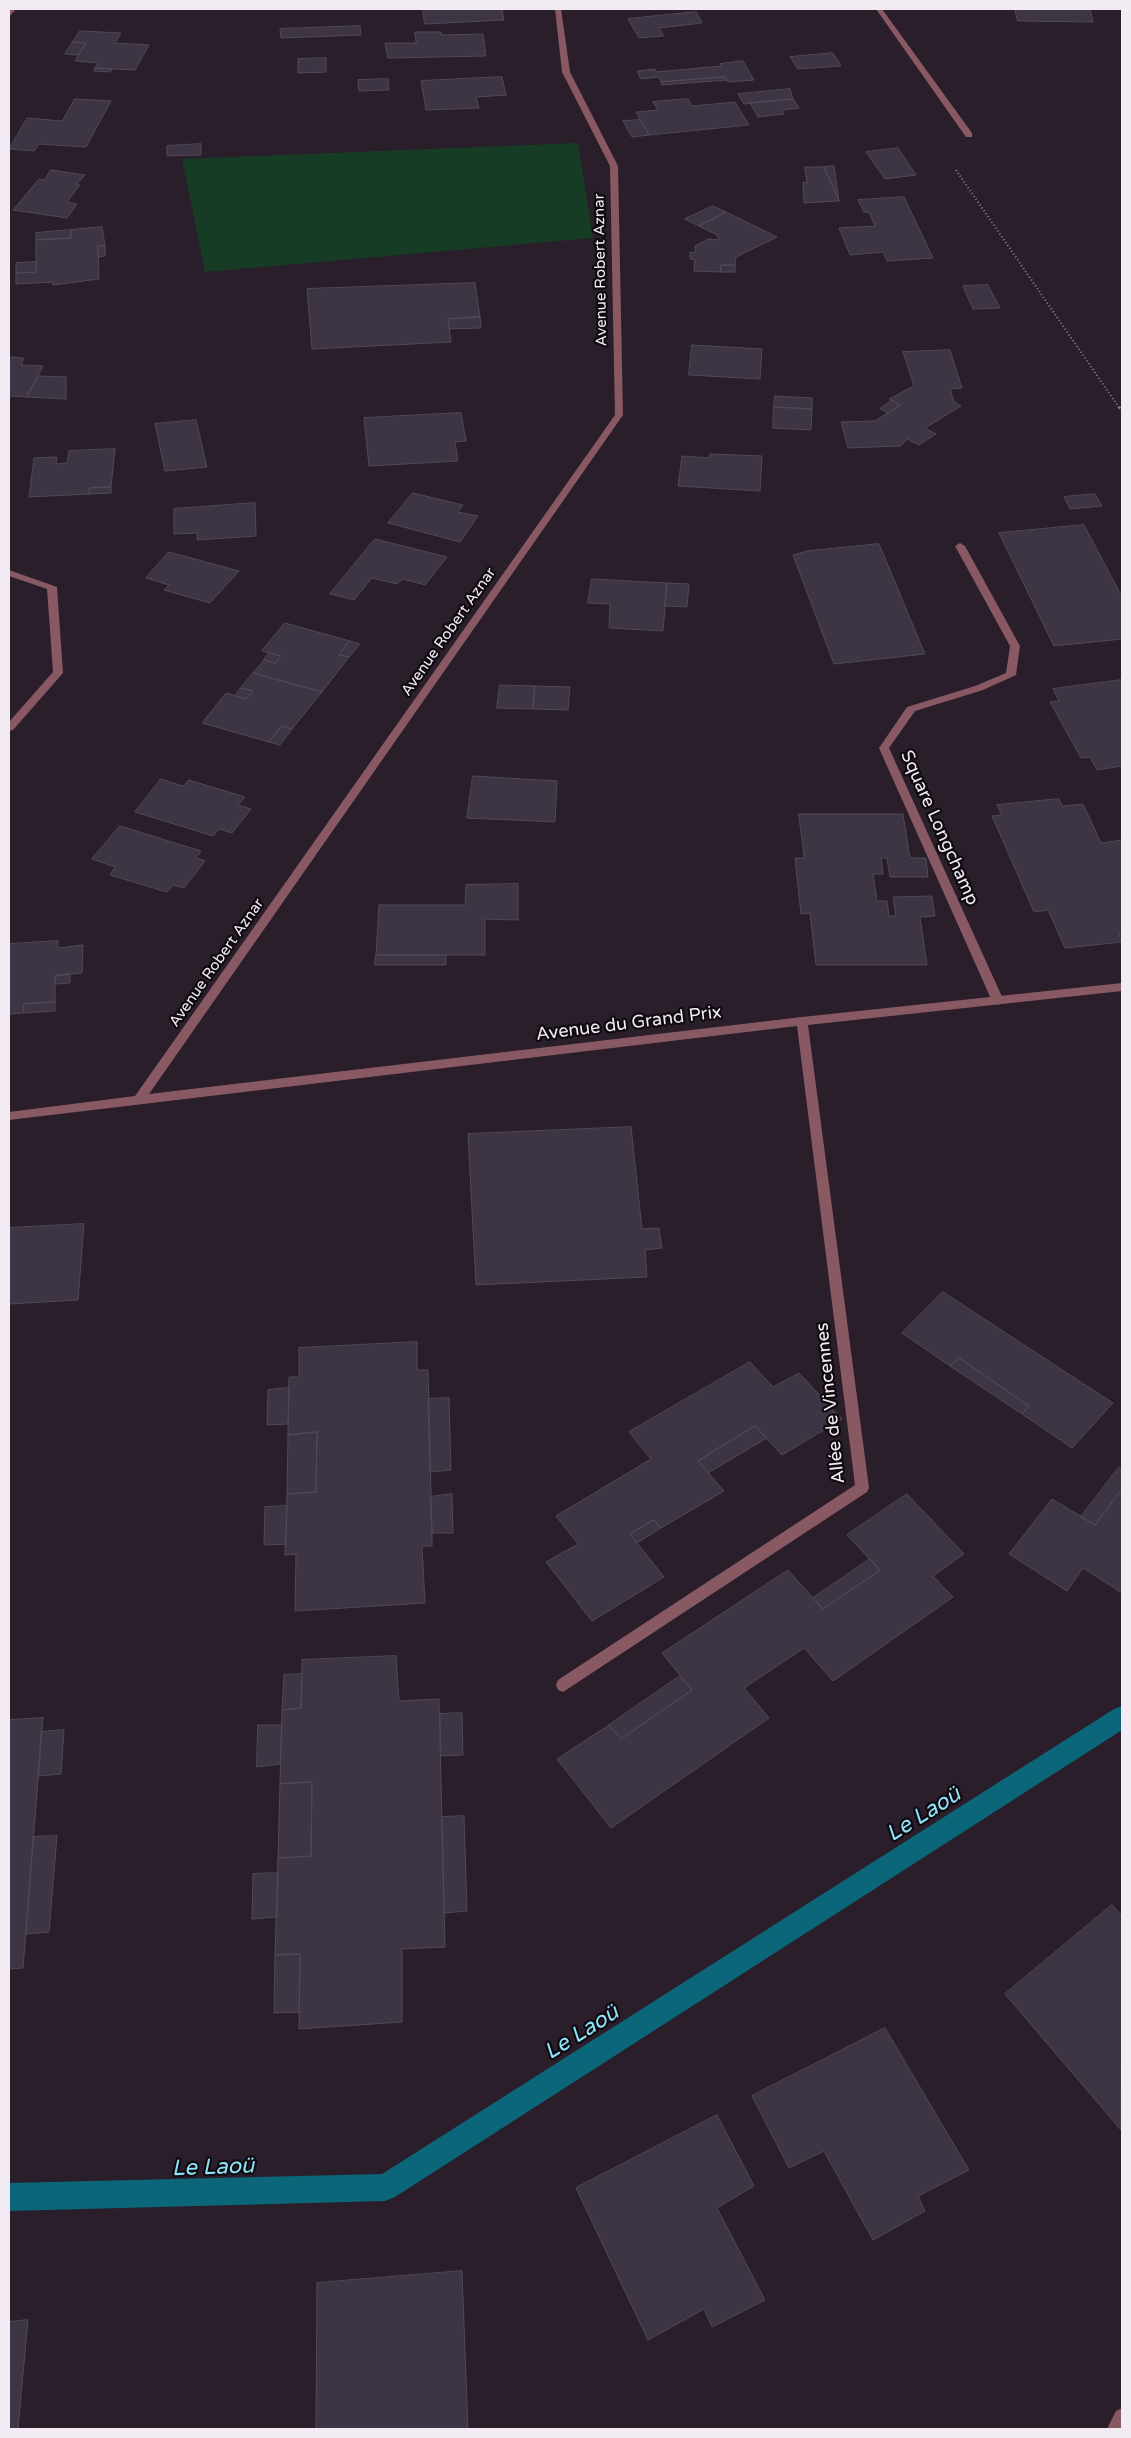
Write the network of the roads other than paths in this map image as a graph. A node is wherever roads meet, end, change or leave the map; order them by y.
1 (13, 9) edge
2 (558, 9) edge
3 (879, 9) edge
4 (9, 16) edge
5 (969, 135) dead end
6 (960, 546) dead end
7 (9, 574) edge
8 (9, 728) edge
9 (1122, 987) edge
10 (998, 1001) junction
11 (802, 1021) junction
12 (139, 1100) junction
13 (9, 1116) edge
14 (563, 1685) dead end
15 (1122, 2417) edge
16 (1116, 2429) edge

1 - 4 street
2 - 12 street, Avenue Robert Aznar
3 - 5 street
6 - 10 street, Square Longchamp
7 - 8 street
9 - 10 street, Avenue du Grand Prix
10 - 11 street, Avenue du Grand Prix
11 - 12 street, Avenue du Grand Prix
11 - 14 street, Allée de Vincennes
12 - 13 street
15 - 16 street

